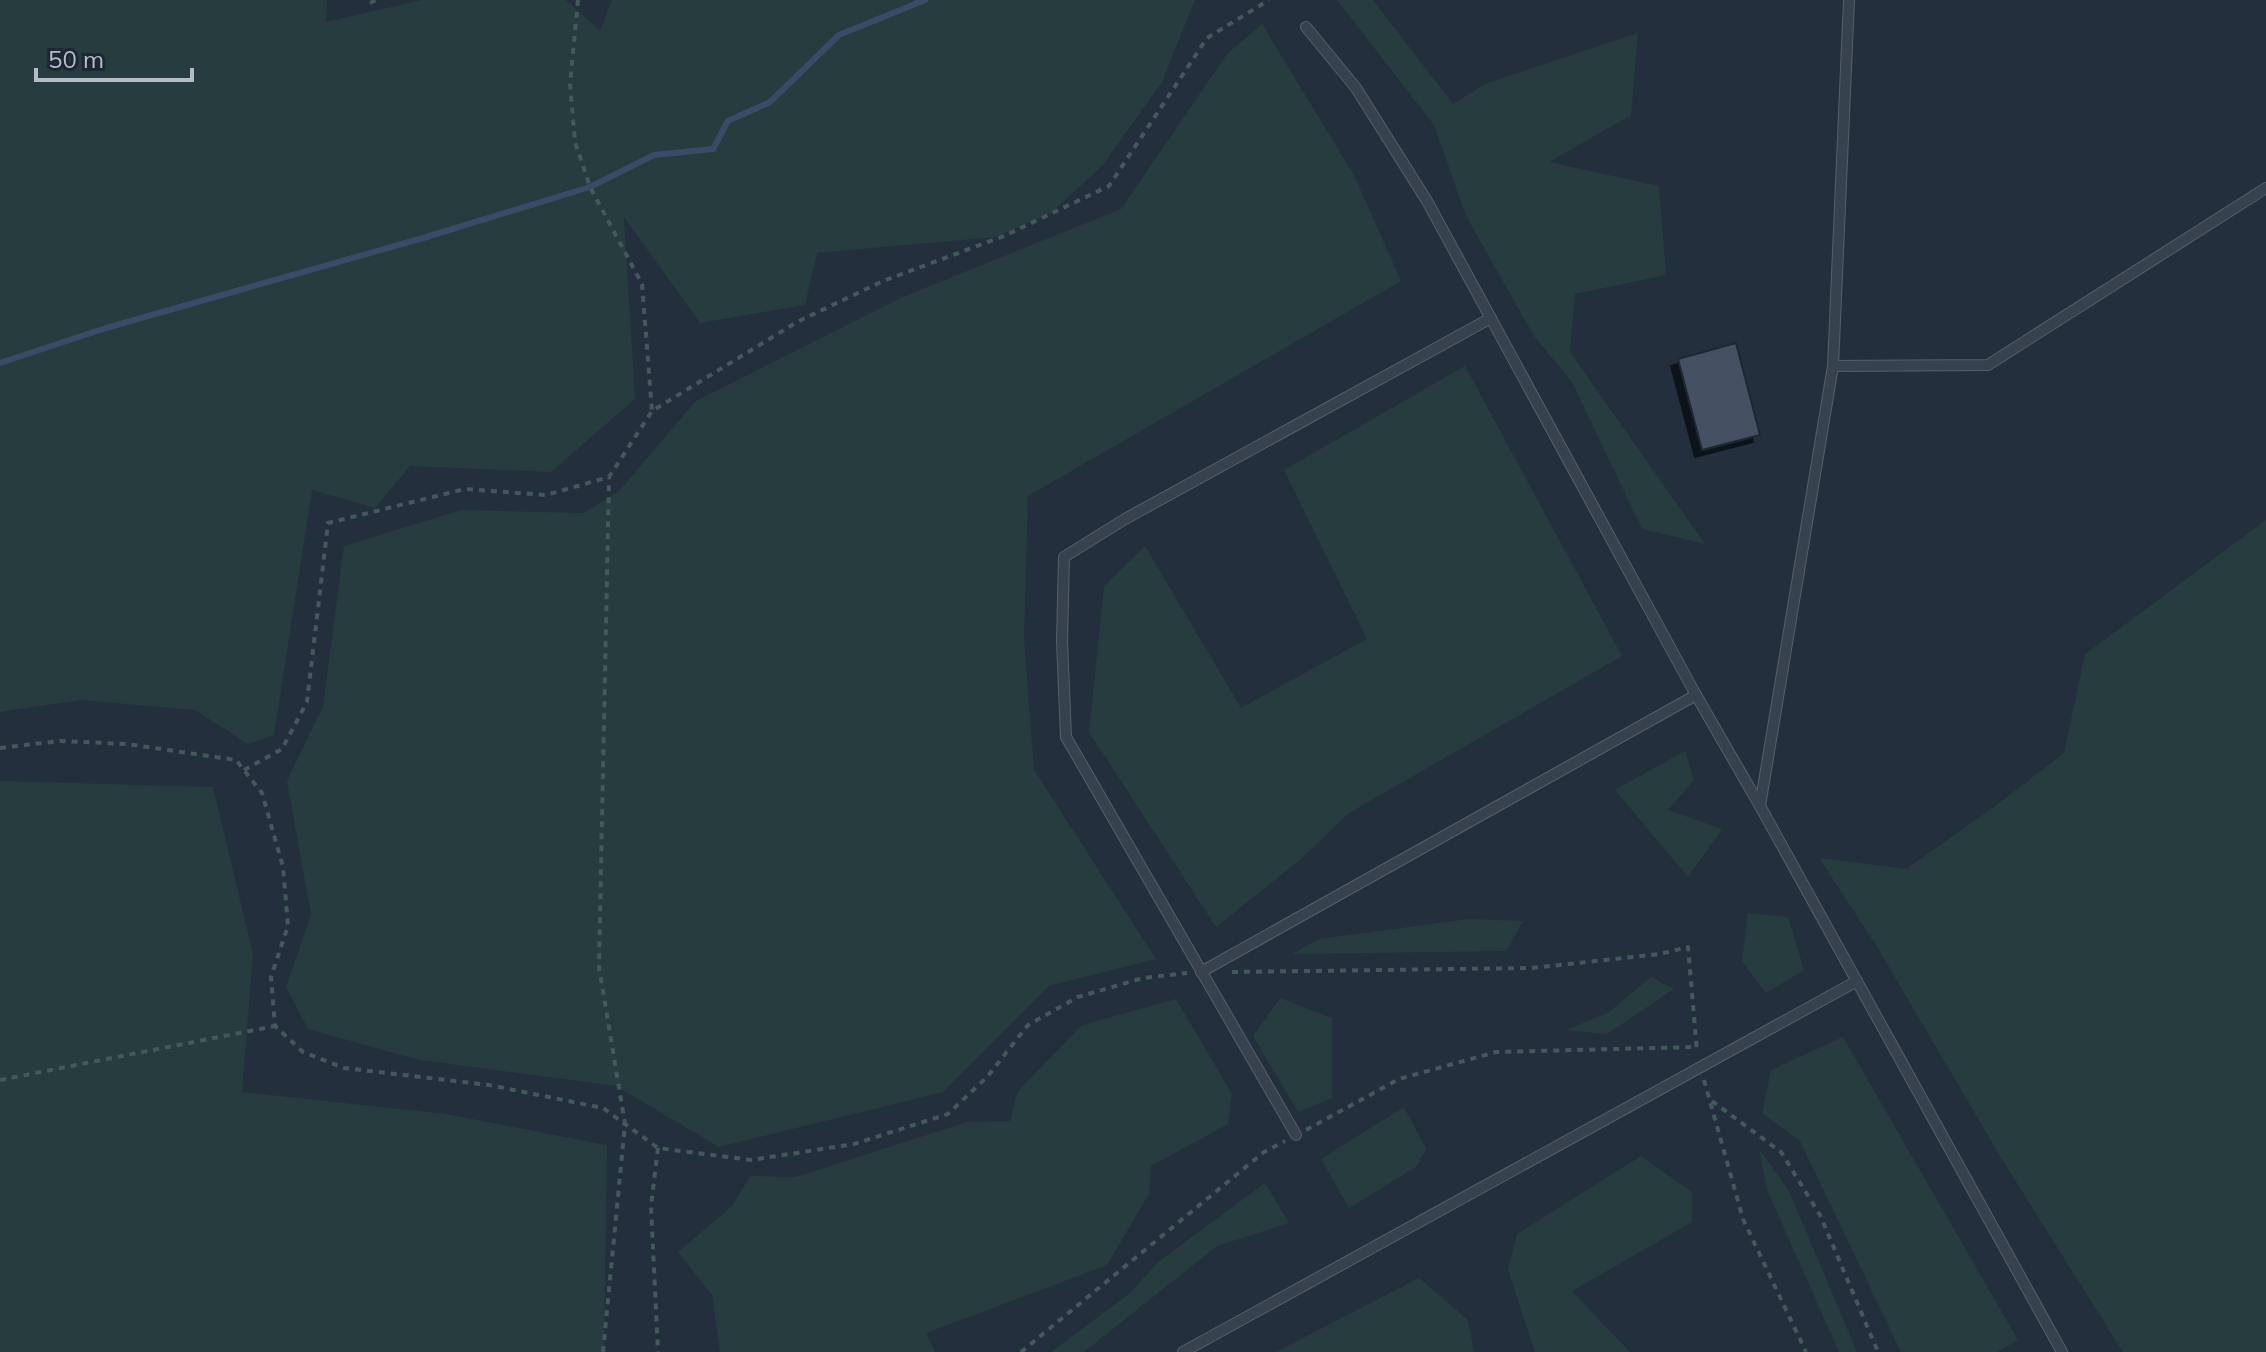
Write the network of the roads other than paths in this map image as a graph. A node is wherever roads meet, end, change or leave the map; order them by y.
1 (1849, 0) edge
2 (1306, 27) dead end
3 (2266, 188) edge
4 (1491, 318) junction
5 (1833, 366) junction
6 (1696, 695) junction
7 (1760, 806) junction
8 (1201, 972) junction
9 (1857, 981) junction
10 (1296, 1135) road end
11 (1183, 1352) edge
12 (2062, 1352) edge

1 - 5 lane
2 - 4 lane
3 - 5 lane
4 - 6 lane
4 - 8 lane
5 - 7 lane
6 - 7 lane
6 - 8 lane
7 - 9 lane
8 - 10 lane
9 - 11 lane
9 - 12 lane

